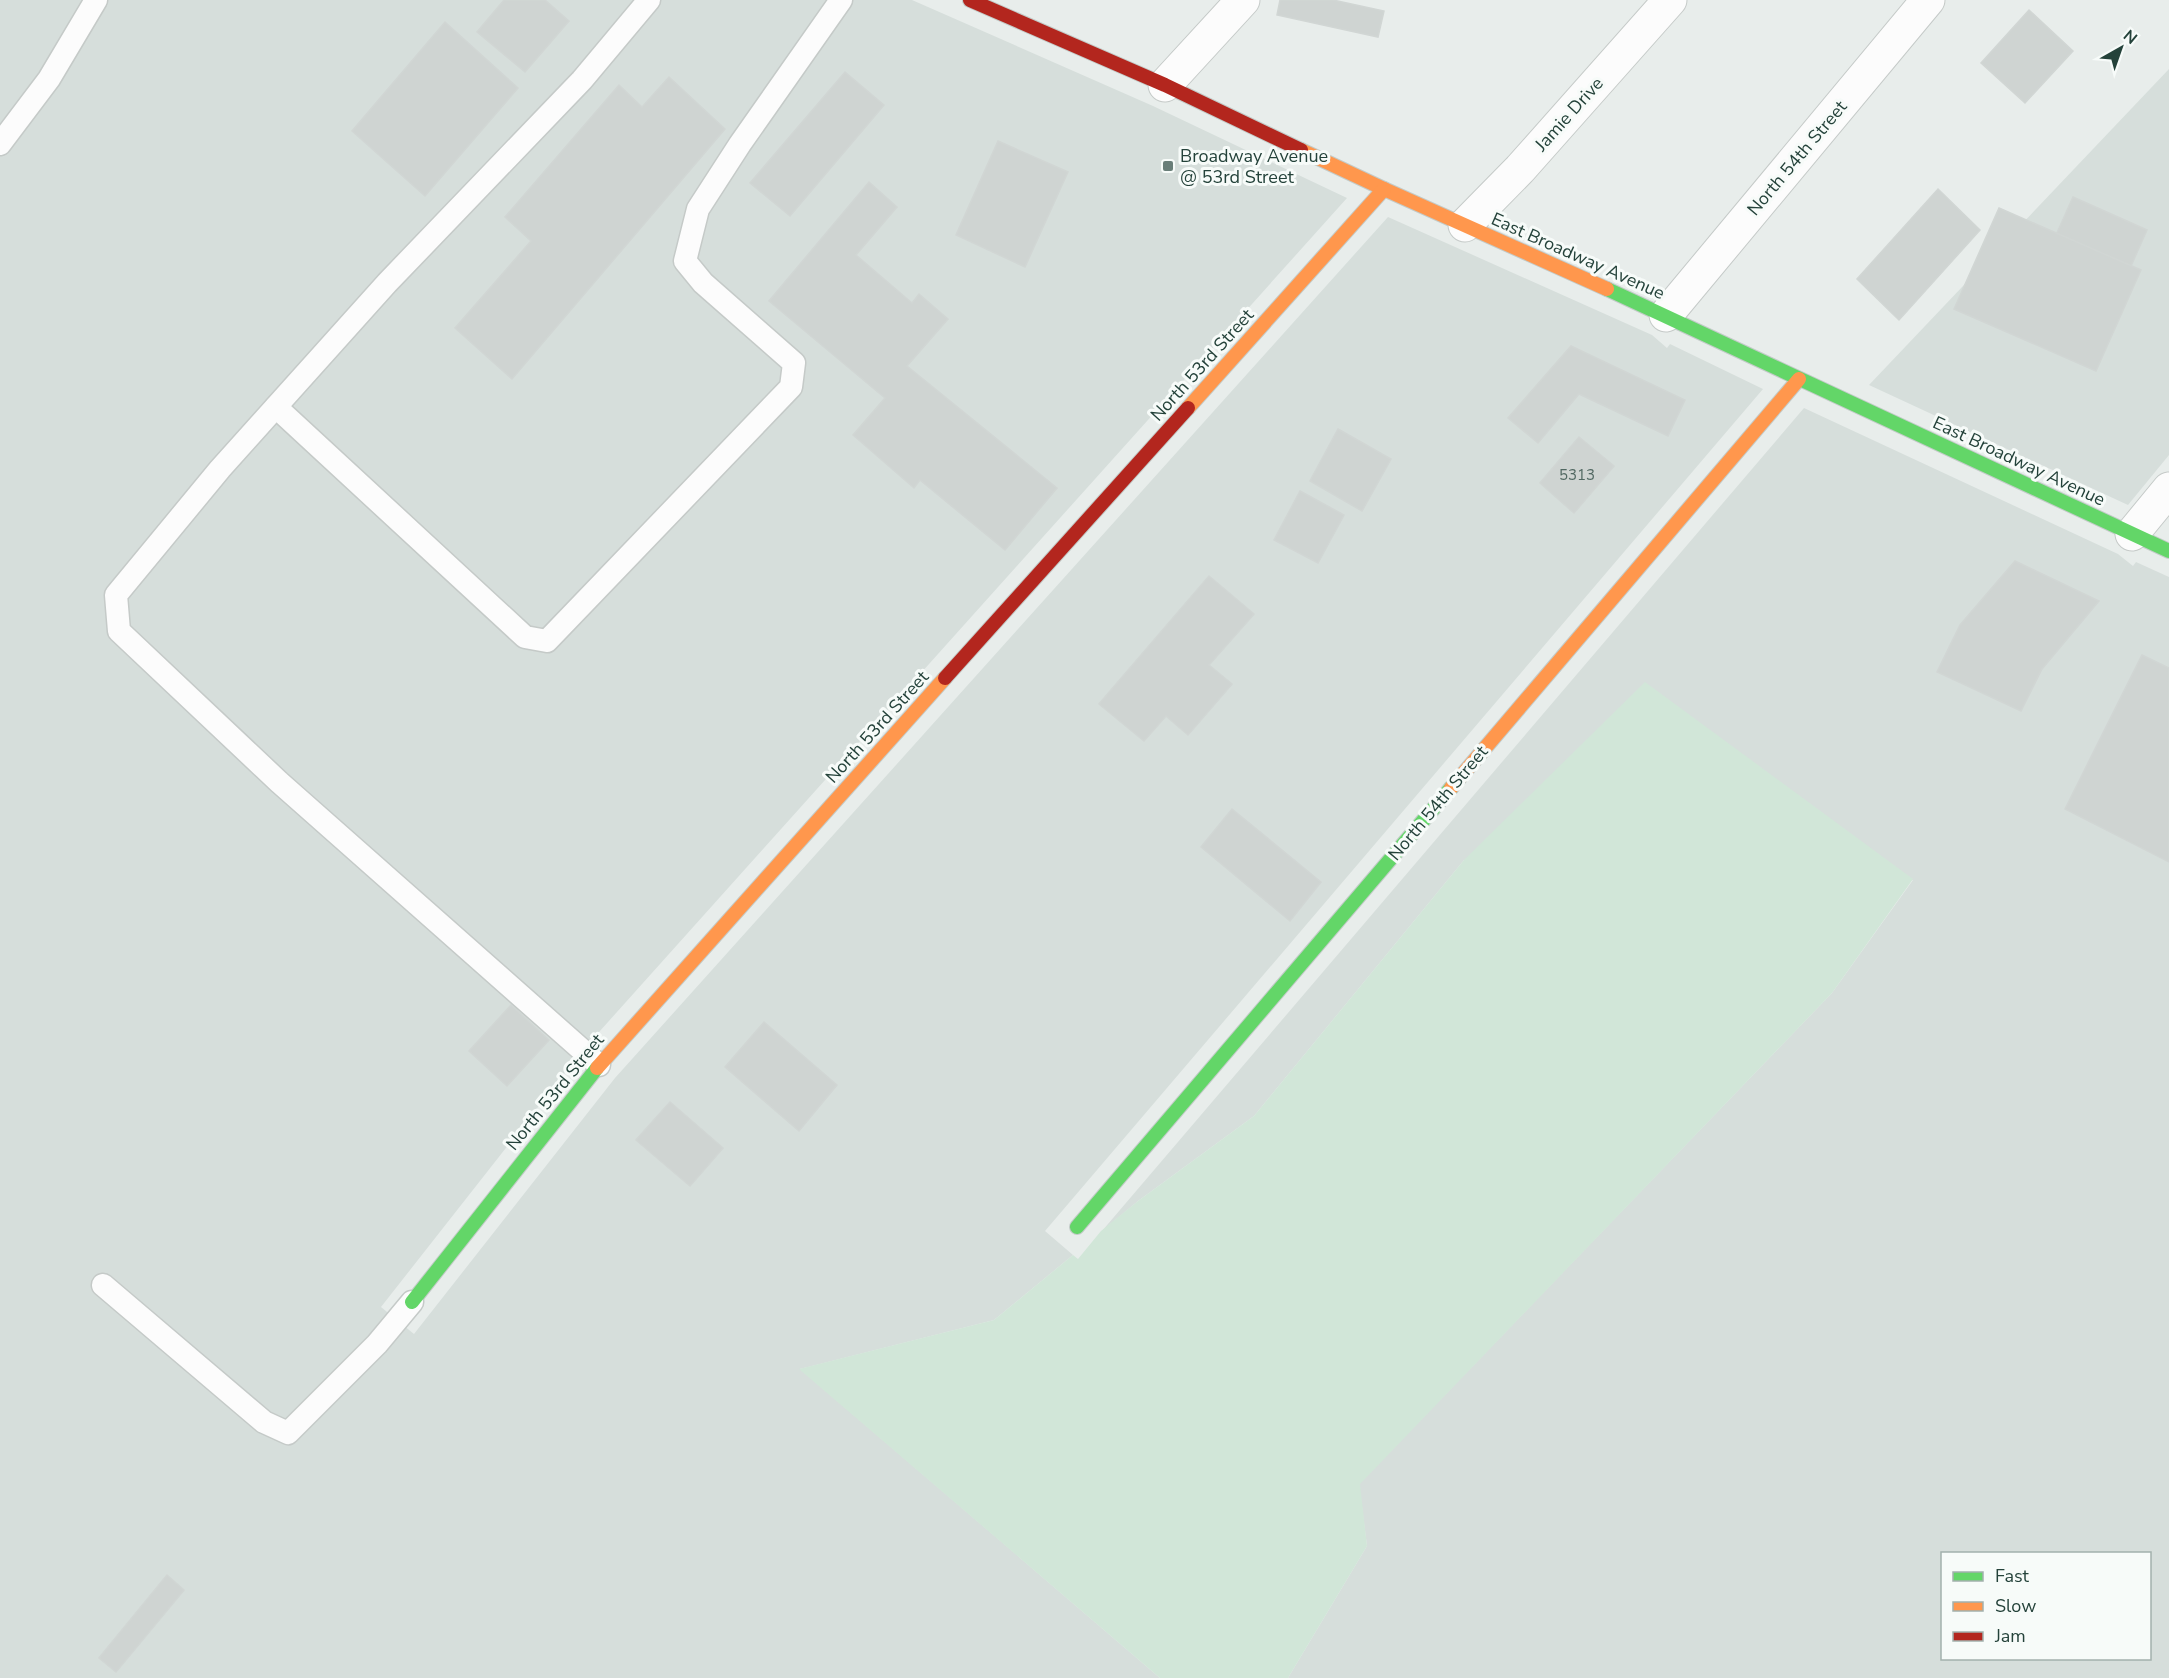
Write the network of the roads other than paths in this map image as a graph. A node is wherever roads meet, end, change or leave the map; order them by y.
1 (96, 0) edge
2 (649, 0) edge
3 (842, 0) edge
4 (970, 0) edge
5 (1243, 0) edge
6 (1670, 0) edge
7 (1928, 0) edge
8 (1165, 85) junction
9 (0, 144) edge
10 (1384, 189) junction
11 (1465, 225) junction
12 (1666, 315) junction
13 (1800, 379) junction
14 (276, 407) junction
15 (2169, 489) edge
16 (2132, 534) junction
17 (2169, 551) edge
18 (599, 1065) junction
19 (1077, 1227) dead end
20 (103, 1285) dead end
21 (412, 1302) joint

1 - 9 lane
2 - 14 lane
3 - 14 lane
4 - 8 street, East Broadway Avenue
5 - 8 street
6 - 11 street, Jamie Drive
7 - 12 street, North 54th Street
8 - 10 street, East Broadway Avenue
10 - 11 street, East Broadway Avenue
10 - 18 street, North 53rd Street
11 - 12 street, East Broadway Avenue
12 - 13 street, East Broadway Avenue
13 - 16 street, East Broadway Avenue
13 - 19 street, North 54th Street
14 - 18 lane
15 - 16 street
16 - 17 street, East Broadway Avenue
18 - 21 street, North 53rd Street
20 - 21 lane

